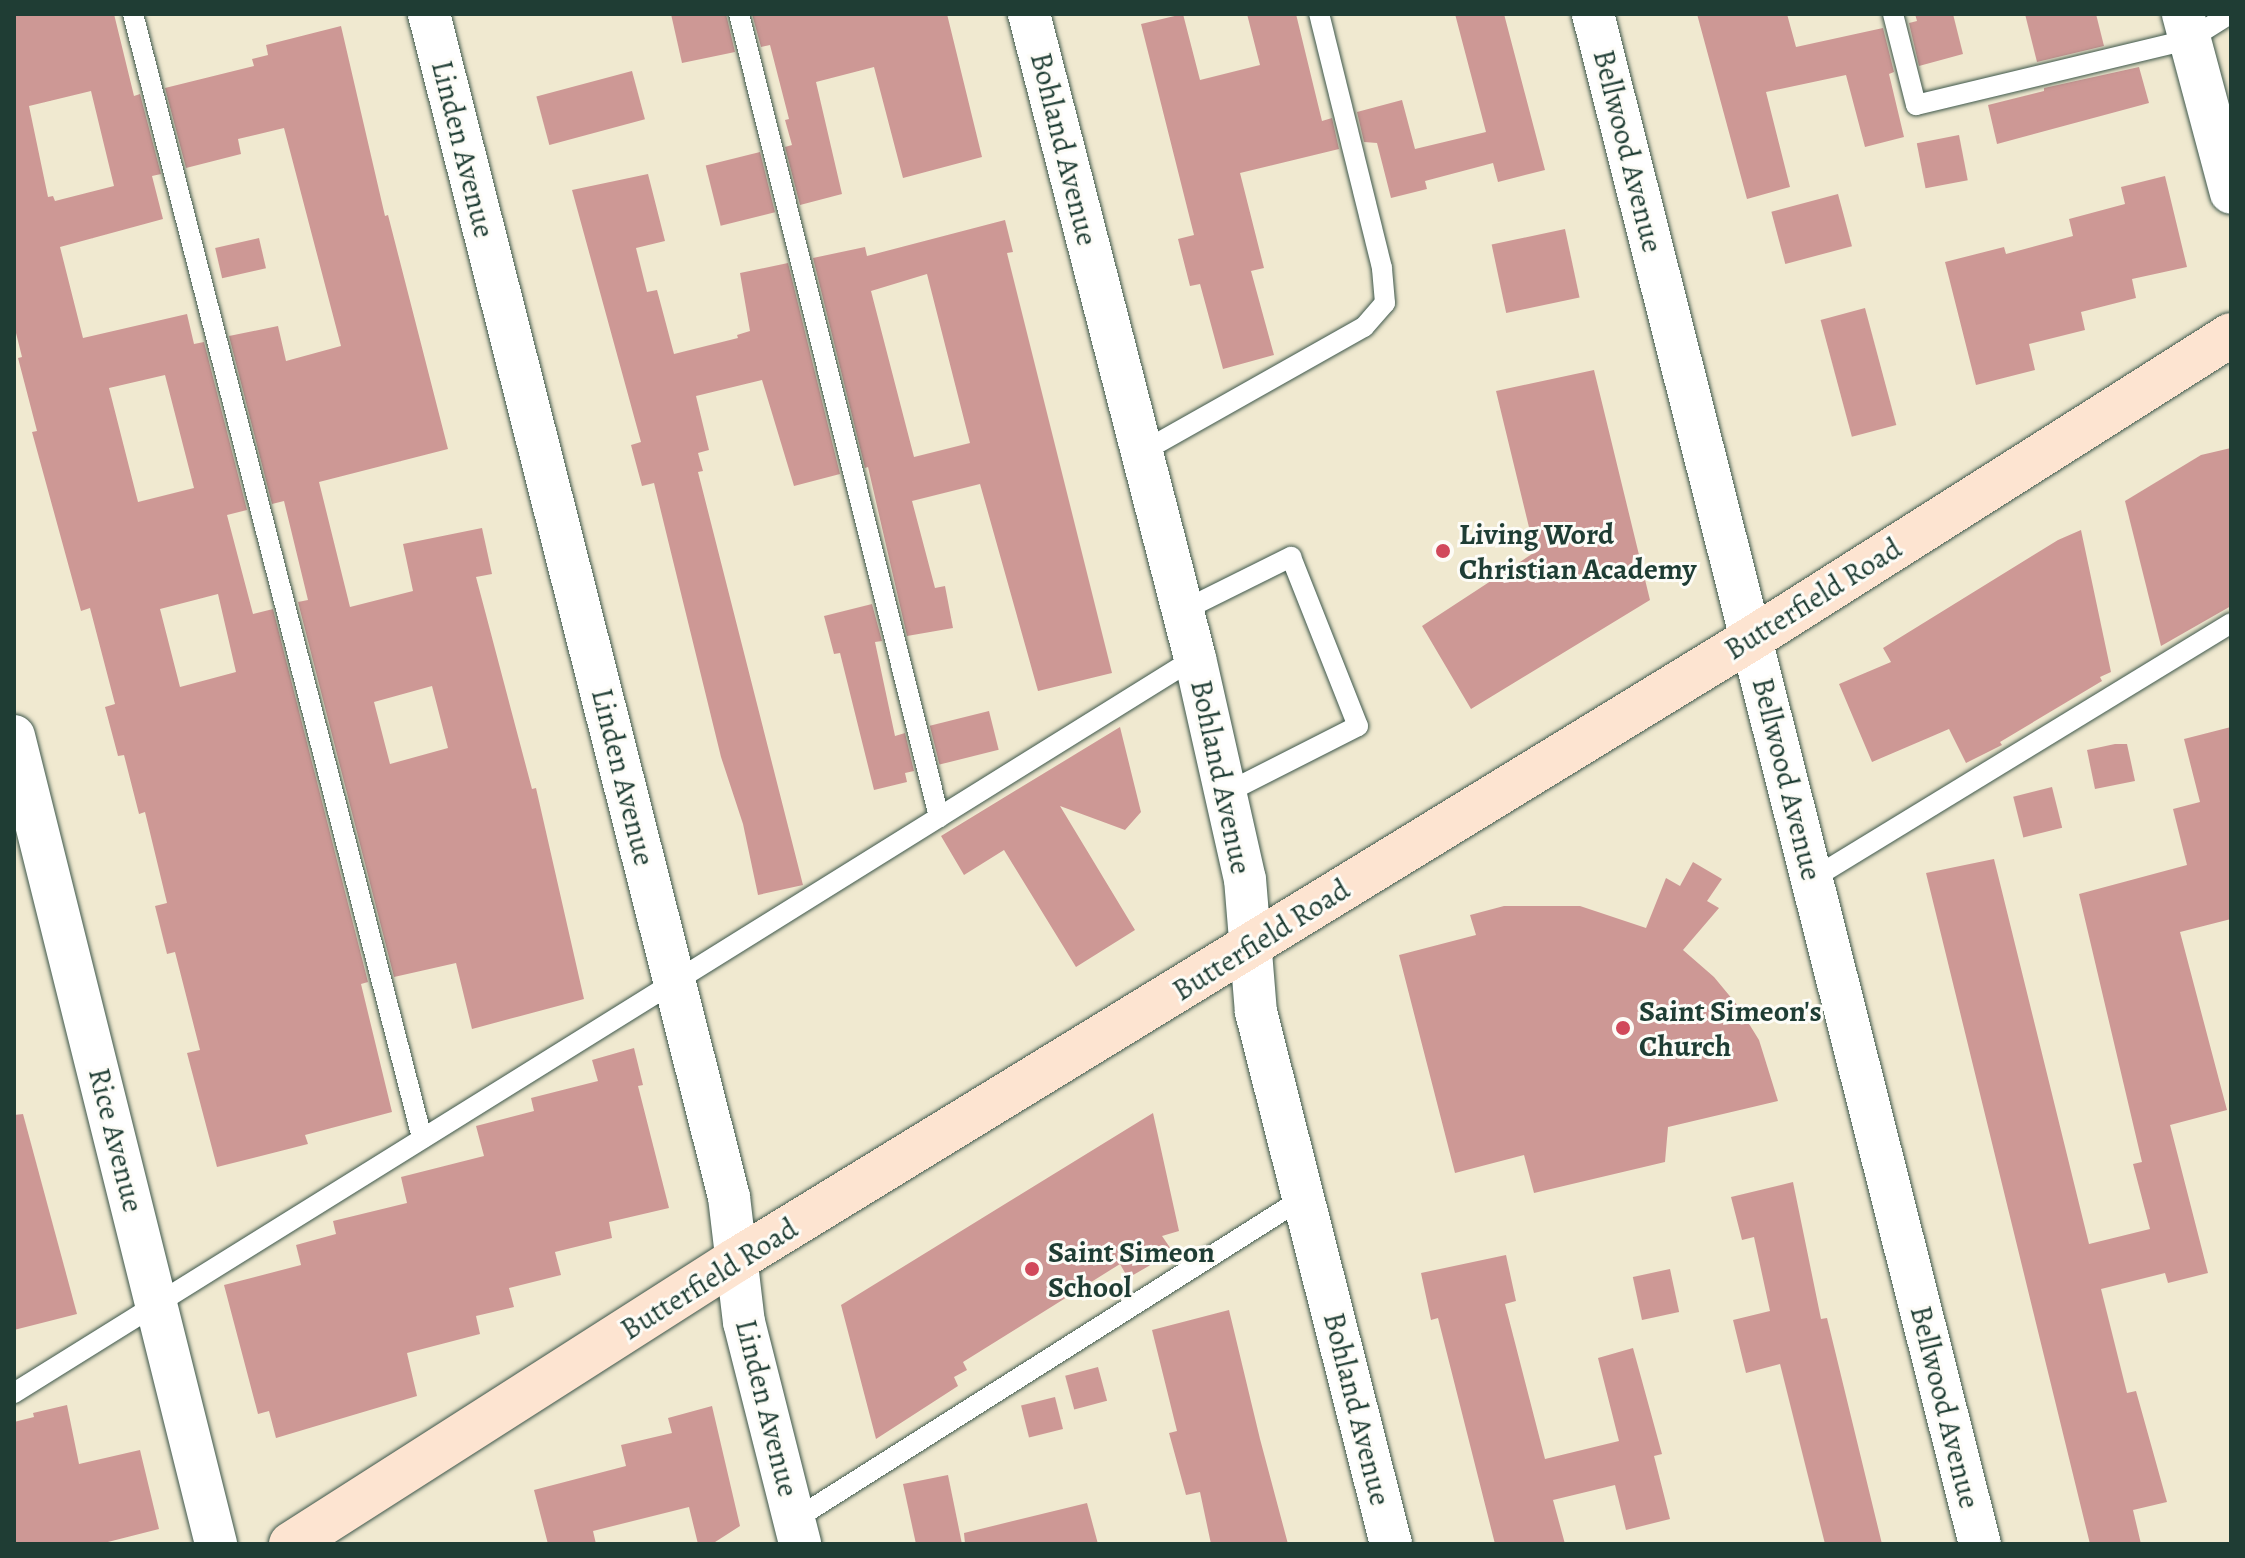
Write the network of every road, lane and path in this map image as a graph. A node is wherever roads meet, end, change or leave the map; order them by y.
1 (133, 14) edge
2 (429, 14) edge
3 (739, 14) edge
4 (1029, 14) edge
5 (1319, 14) edge
6 (1593, 14) edge
7 (1893, 14) edge
8 (2230, 14) edge
9 (2186, 26) edge
10 (2231, 193) edge
11 (2231, 335) edge
12 (1142, 452) junction
13 (1182, 611) junction
14 (2231, 623) edge
15 (1751, 639) junction
16 (1195, 658) junction
17 (14, 736) edge
18 (1226, 793) junction
19 (939, 817) junction
20 (1812, 879) junction
21 (1251, 947) junction
22 (674, 981) junction
23 (422, 1138) junction
24 (1303, 1198) junction
25 (736, 1260) junction
26 (158, 1304) junction
27 (14, 1393) edge
28 (797, 1532) edge
29 (216, 1544) edge
30 (291, 1544) edge
31 (1391, 1544) edge
32 (1980, 1544) edge

1 - 23 lane
2 - 22 street, Linden Avenue
3 - 19 lane
4 - 12 street, Bohland Avenue
5 - 12 lane
6 - 15 street, Bellwood Avenue
7 - 9 lane
8 - 9 lane
9 - 10 street
11 - 15 main road, Butterfield Road
12 - 13 street, Bohland Avenue
13 - 16 street, Bohland Avenue
13 - 18 lane
14 - 20 lane
15 - 20 street, Bellwood Avenue
15 - 21 main road, Butterfield Road
16 - 18 street, Bohland Avenue
16 - 19 lane
17 - 26 street, Rice Avenue
18 - 21 street, Bohland Avenue
19 - 22 lane
20 - 32 street, Bellwood Avenue
21 - 24 street, Bohland Avenue
21 - 25 main road, Butterfield Road
22 - 23 lane
22 - 25 street, Linden Avenue
23 - 26 lane
24 - 28 lane
24 - 31 street, Bohland Avenue
25 - 28 street, Linden Avenue
25 - 30 main road, Butterfield Road
26 - 27 lane
26 - 29 street, Rice Avenue

